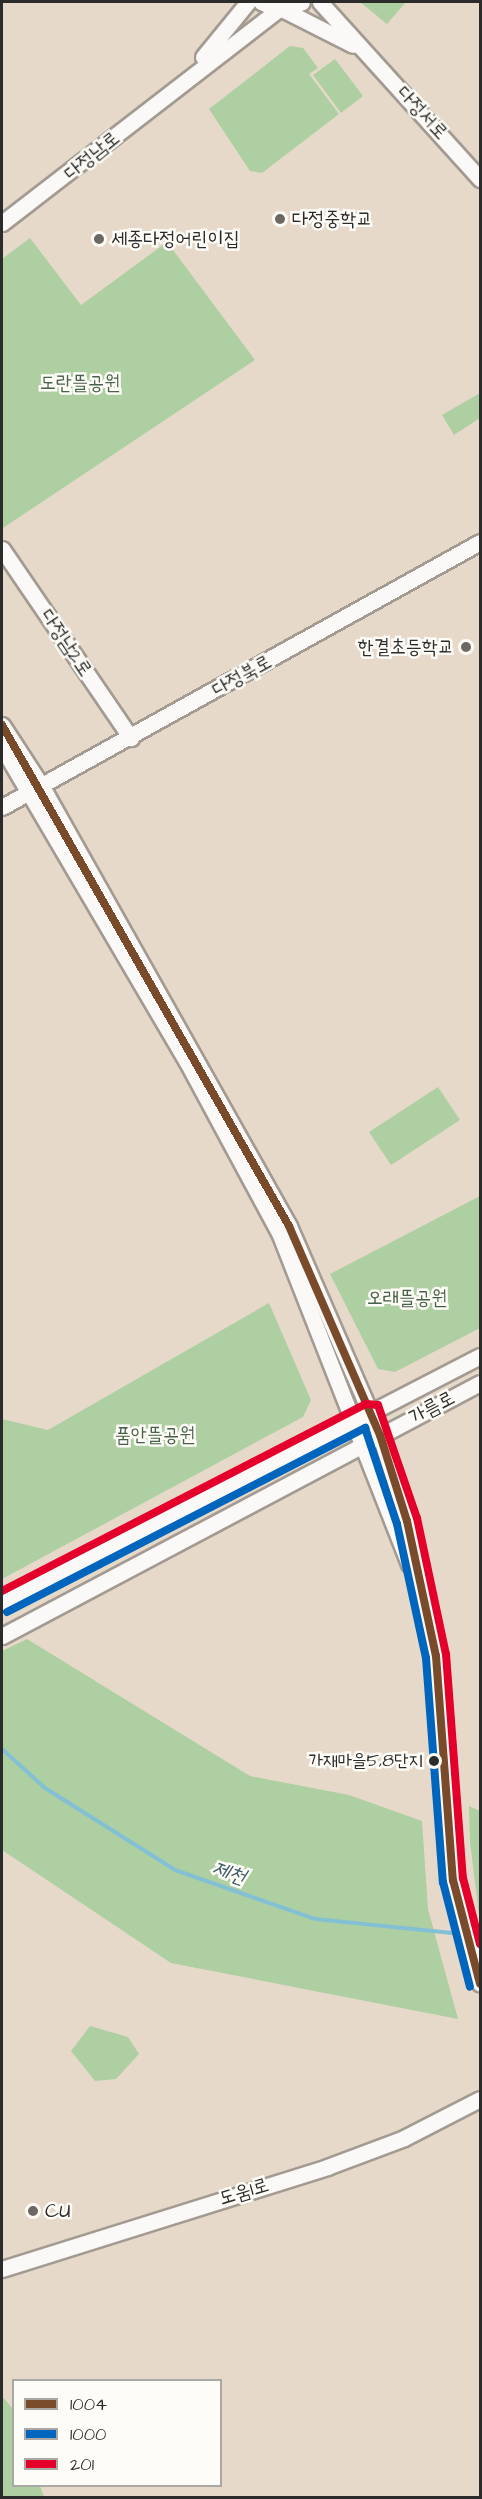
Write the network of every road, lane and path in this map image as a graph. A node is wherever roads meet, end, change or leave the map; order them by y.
1 (248, 2) edge
2 (261, 2) edge
3 (302, 2) edge
4 (320, 2) edge
5 (281, 10) junction
6 (361, 49) junction
7 (179, 83) junction
8 (480, 179) edge
9 (2, 223) edge
10 (480, 542) edge
11 (2, 549) edge
12 (2, 725) edge
13 (130, 738) junction
14 (2, 747) edge
15 (36, 788) junction
16 (2, 807) edge
17 (480, 1356) edge
18 (480, 1383) edge
19 (371, 1413) junction
20 (351, 1424) junction
21 (380, 1435) junction
22 (360, 1445) junction
23 (417, 1581) junction
24 (2, 1603) edge
25 (2, 1636) edge
26 (480, 1983) edge
27 (480, 2098) edge
28 (2, 2269) edge

1 - 7 street
2 - 5 street
3 - 5 street
4 - 6 street, 다정서로
5 - 6 street
5 - 7 street
6 - 8 street, 다정서로
7 - 9 street, 다정남로
10 - 13 street, 다정북로
11 - 13 street, 다정남2로
12 - 15 street
13 - 15 street, 다정북로
14 - 15 street
15 - 16 street, 다정북로
15 - 19 street
15 - 20 street
17 - 19 street, 가름로
18 - 21 street, 가름로
19 - 20 street, 가름로
19 - 21 street
20 - 22 street
20 - 24 street, 가름로
21 - 22 street, 가름로
21 - 23 street
22 - 23 street
22 - 25 street, 가름로
23 - 26 street
27 - 28 street, 도움1로

